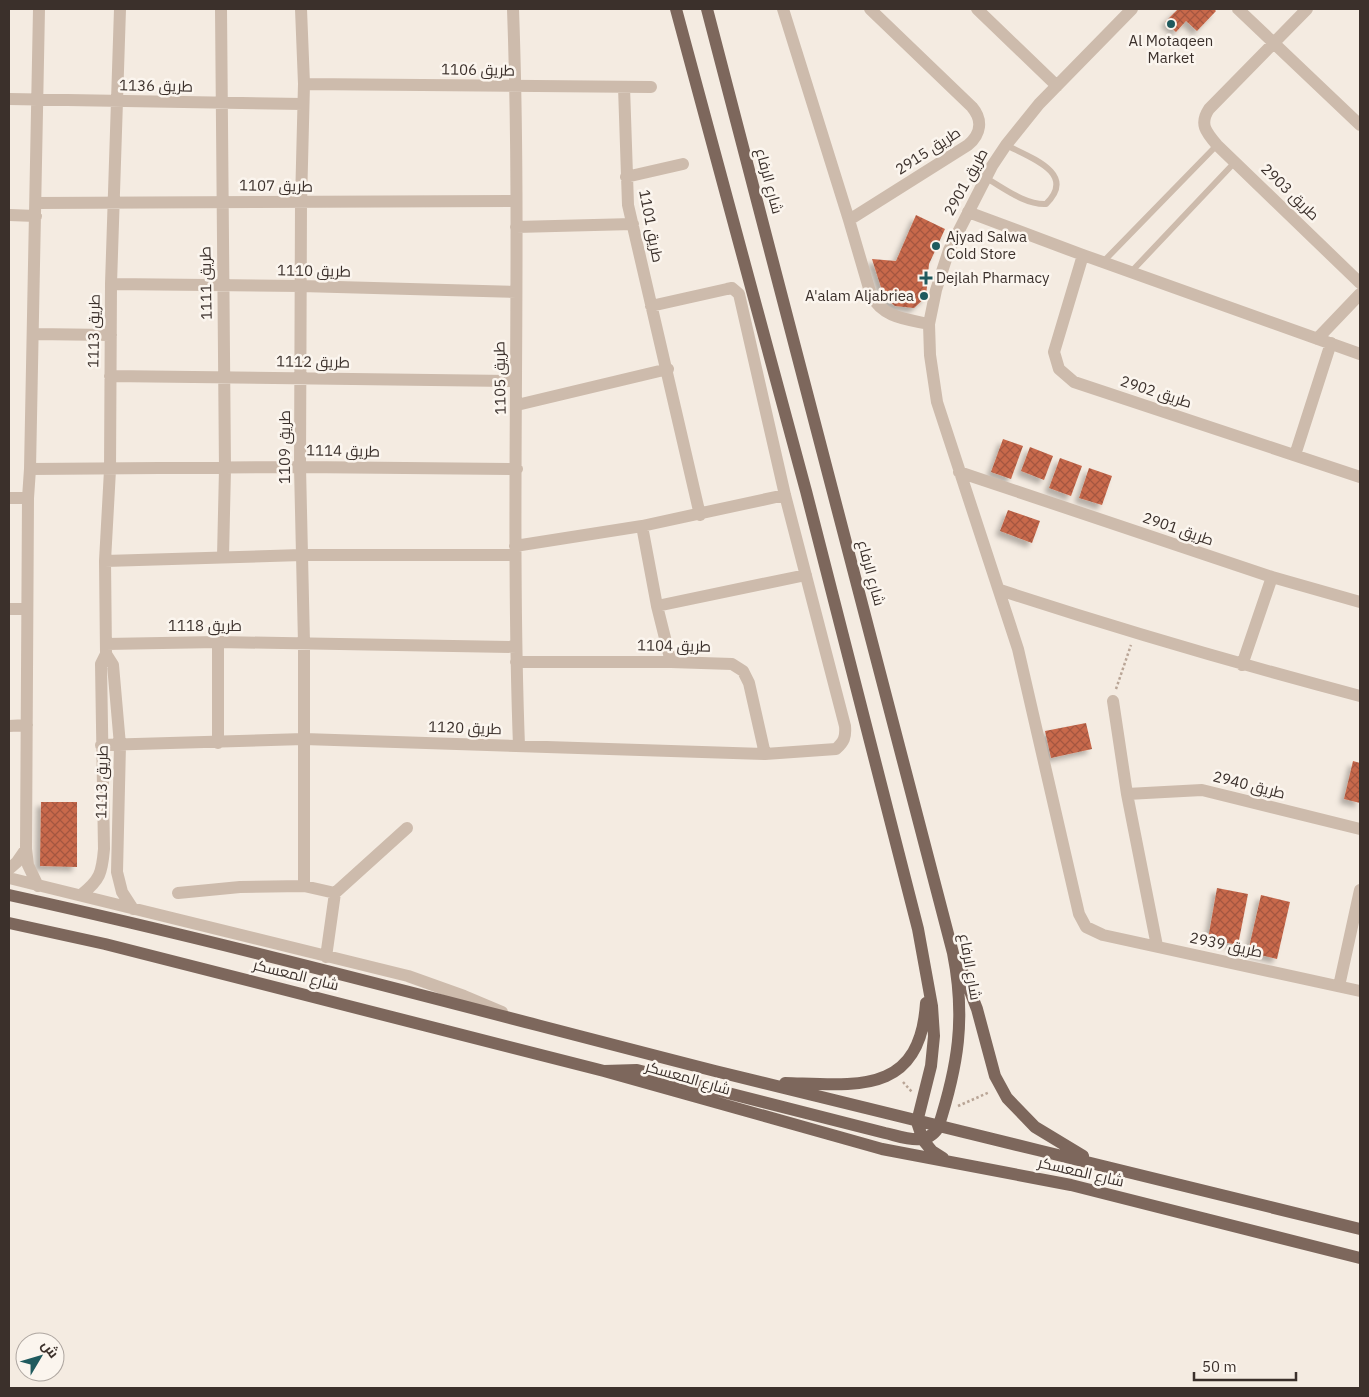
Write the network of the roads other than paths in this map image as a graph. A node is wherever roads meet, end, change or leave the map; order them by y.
1 (39, 9) edge
2 (120, 9) edge
3 (221, 9) edge
4 (302, 9) edge
5 (513, 9) edge
6 (676, 9) edge
7 (707, 9) edge
8 (783, 9) edge
9 (870, 9) edge
10 (978, 9) edge
11 (1132, 9) edge
12 (1238, 9) edge
13 (1307, 9) edge
14 (1274, 42) junction
15 (304, 84) junction
16 (516, 86) junction
17 (1057, 86) junction
18 (624, 87) junction
19 (651, 87) dead end
20 (9, 99) edge
21 (36, 99) junction
22 (116, 101) junction
23 (221, 104) junction
24 (304, 104) junction
25 (1360, 125) edge
26 (1006, 144) junction
27 (1217, 145) junction
28 (1235, 162) junction
29 (683, 164) dead end
30 (626, 177) junction
31 (986, 178) junction
32 (516, 200) junction
33 (221, 201) junction
34 (114, 202) junction
35 (301, 203) junction
36 (36, 209) junction
37 (968, 212) junction
38 (9, 215) edge
39 (850, 220) junction
40 (633, 224) junction
41 (516, 227) junction
42 (1082, 255) junction
43 (1102, 262) junction
44 (1130, 272) junction
45 (1360, 283) edge
46 (111, 284) junction
47 (301, 286) junction
48 (223, 287) junction
49 (516, 292) junction
50 (1360, 294) edge
51 (651, 306) junction
52 (930, 324) junction
53 (33, 334) junction
54 (111, 335) junction
55 (1317, 339) junction
56 (1331, 343) junction
57 (1360, 354) edge
58 (668, 369) junction
59 (110, 376) junction
60 (224, 378) junction
61 (302, 378) junction
62 (516, 381) junction
63 (517, 405) junction
64 (1295, 455) junction
65 (300, 467) junction
66 (225, 468) junction
67 (30, 469) junction
68 (516, 469) junction
69 (110, 470) junction
70 (959, 472) junction
71 (1360, 477) edge
72 (785, 495) junction
73 (9, 498) edge
74 (28, 498) junction
75 (700, 515) junction
76 (642, 526) junction
77 (515, 550) junction
78 (302, 555) junction
79 (223, 557) junction
80 (106, 561) junction
81 (806, 575) junction
82 (1272, 577) junction
83 (1000, 590) junction
84 (1360, 602) edge
85 (657, 606) junction
86 (9, 609) edge
87 (27, 609) junction
88 (218, 642) junction
89 (304, 643) junction
90 (516, 647) junction
91 (106, 649) junction
92 (516, 662) junction
93 (671, 662) junction
94 (1242, 665) junction
95 (1360, 696) edge
96 (1113, 701) road end
97 (9, 726) edge
98 (26, 726) junction
99 (304, 740) junction
100 (218, 743) junction
101 (101, 745) junction
102 (120, 745) junction
103 (519, 746) junction
104 (765, 754) junction
105 (1127, 794) junction
106 (407, 828) dead end
107 (1360, 829) edge
108 (26, 849) junction
109 (9, 869) edge
110 (9, 878) edge
111 (38, 886) junction
112 (304, 886) junction
113 (1360, 890) edge
114 (178, 893) dead end
115 (335, 894) junction
116 (9, 895) edge
117 (82, 895) junction
118 (133, 909) junction
119 (9, 923) edge
120 (1086, 927) joint
121 (1157, 946) junction
122 (953, 953) junction
123 (326, 957) junction
124 (927, 976) junction
125 (1339, 986) junction
126 (1360, 991) edge
127 (527, 1023) junction
128 (604, 1072) junction
129 (764, 1083) junction
130 (917, 1122) junction
131 (938, 1128) junction
132 (922, 1140) junction
133 (1094, 1162) junction
134 (952, 1163) junction
135 (1360, 1229) edge
136 (1360, 1258) edge

1 - 21 street
2 - 22 street, طريق 1113
3 - 23 street, طريق 1111
4 - 15 street, طريق 1109
5 - 16 street, طريق 1105
6 - 124 main road
7 - 122 main road, شارع الرفاع
8 - 39 street
9 - 39 street, طريق 2915
10 - 17 street
11 - 17 street, طريق 2901
12 - 14 street
13 - 14 street
14 - 25 street
14 - 27 street, طريق 2903
15 - 16 street, طريق 1106
15 - 24 street, طريق 1109
16 - 18 street, طريق 1106
16 - 32 street, طريق 1105
17 - 26 street, طريق 2901
18 - 19 street, طريق 1106
18 - 30 street, طريق 1101
20 - 21 street, طريق 1136
21 - 22 street, طريق 1136
21 - 36 street
22 - 23 street, طريق 1136
22 - 34 street, طريق 1113
23 - 24 street, طريق 1136
23 - 33 street, طريق 1111
24 - 35 street, طريق 1109
26 - 31 street, طريق 2901
26 - 31 lane
27 - 28 street, طريق 2903
27 - 43 lane
28 - 44 lane
28 - 45 street, طريق 2903
29 - 30 street
30 - 40 street, طريق 1101
31 - 37 street, طريق 2901
32 - 35 street, طريق 1107
32 - 41 street, طريق 1105
33 - 34 street, طريق 1107
33 - 35 street, طريق 1107
33 - 48 street, طريق 1111
34 - 36 street, طريق 1107
34 - 46 street, طريق 1113
35 - 47 street, طريق 1109
36 - 38 street, طريق 1107
36 - 53 street
37 - 42 street
37 - 52 street, طريق 2901
39 - 52 street
40 - 41 street
40 - 51 street, طريق 1101
41 - 49 street, طريق 1105
42 - 43 street
42 - 64 street, طريق 2902
43 - 44 street
44 - 55 street
46 - 48 street, طريق 1110
46 - 54 street, طريق 1113
47 - 48 street, طريق 1110
47 - 49 street, طريق 1110
47 - 61 street, طريق 1109
48 - 60 street, طريق 1111
49 - 62 street, طريق 1105
50 - 55 street
51 - 58 street, طريق 1101
51 - 72 street
52 - 70 street, طريق 2901
53 - 54 street
53 - 67 street
54 - 59 street, طريق 1113
55 - 56 street
56 - 57 street
56 - 64 street
58 - 63 street
58 - 75 street, طريق 1101
59 - 60 street, طريق 1112
59 - 69 street, طريق 1113
60 - 61 street, طريق 1112
60 - 66 street, طريق 1111
61 - 62 street, طريق 1112
61 - 65 street, طريق 1109
62 - 63 street, طريق 1105
63 - 68 street, طريق 1105
64 - 71 street, طريق 2902
65 - 66 street, طريق 1114
65 - 68 street, طريق 1114
65 - 78 street, طريق 1109
66 - 69 street, طريق 1114
66 - 79 street, طريق 1111
67 - 69 street
67 - 74 street
68 - 77 street, طريق 1105
69 - 80 street, طريق 1113
70 - 82 street, طريق 2901
70 - 83 street, طريق 2901
72 - 75 street
72 - 81 street
73 - 74 street
74 - 87 street
75 - 76 street
76 - 77 street
76 - 85 street
77 - 78 street
77 - 90 street, طريق 1105
78 - 79 street
78 - 89 street, طريق 1109
79 - 80 street
80 - 91 street, طريق 1113
81 - 85 street
81 - 104 street, طريق 1120
82 - 84 street, طريق 2901
82 - 94 street
83 - 94 street
83 - 120 street, طريق 2901
85 - 93 street
86 - 87 street
87 - 98 street
88 - 89 street, طريق 1118
88 - 91 street, طريق 1118
88 - 100 street
89 - 90 street, طريق 1118
89 - 99 street, طريق 1109
90 - 92 street, طريق 1105
91 - 101 street, طريق 1113
91 - 102 street, طريق 1113
92 - 93 street, طريق 1104
92 - 103 street, طريق 1105
93 - 104 street, طريق 1104
94 - 95 street
96 - 105 street
97 - 98 street
98 - 108 street
99 - 100 street, طريق 1120
99 - 103 street, طريق 1120
99 - 112 street, طريق 1109
100 - 102 street, طريق 1120
101 - 102 street, طريق 1120
101 - 117 street, طريق 1113
102 - 118 street, طريق 1113
103 - 104 street, طريق 1120
105 - 107 street, طريق 2940
105 - 121 street
106 - 115 street
108 - 109 street
108 - 111 street
110 - 111 street
111 - 117 street
112 - 114 street
112 - 115 street
113 - 125 street
115 - 123 street
116 - 127 main road, شارع المعسكر
117 - 118 street
118 - 123 street
119 - 128 main road, شارع المعسكر
120 - 121 street, طريق 2939
121 - 125 street, طريق 2939
122 - 131 main road, شارع الرفاع
122 - 133 main road
123 - 127 street
124 - 129 main road
124 - 130 main road
125 - 126 street, طريق 2939
127 - 129 main road, شارع المعسكر
128 - 132 main road
128 - 134 main road, شارع المعسكر
129 - 130 main road, شارع المعسكر
130 - 131 main road, شارع المعسكر
130 - 132 main road
131 - 132 main road
131 - 133 main road, شارع المعسكر
132 - 134 main road
133 - 135 main road, شارع المعسكر
134 - 136 main road, شارع المعسكر

